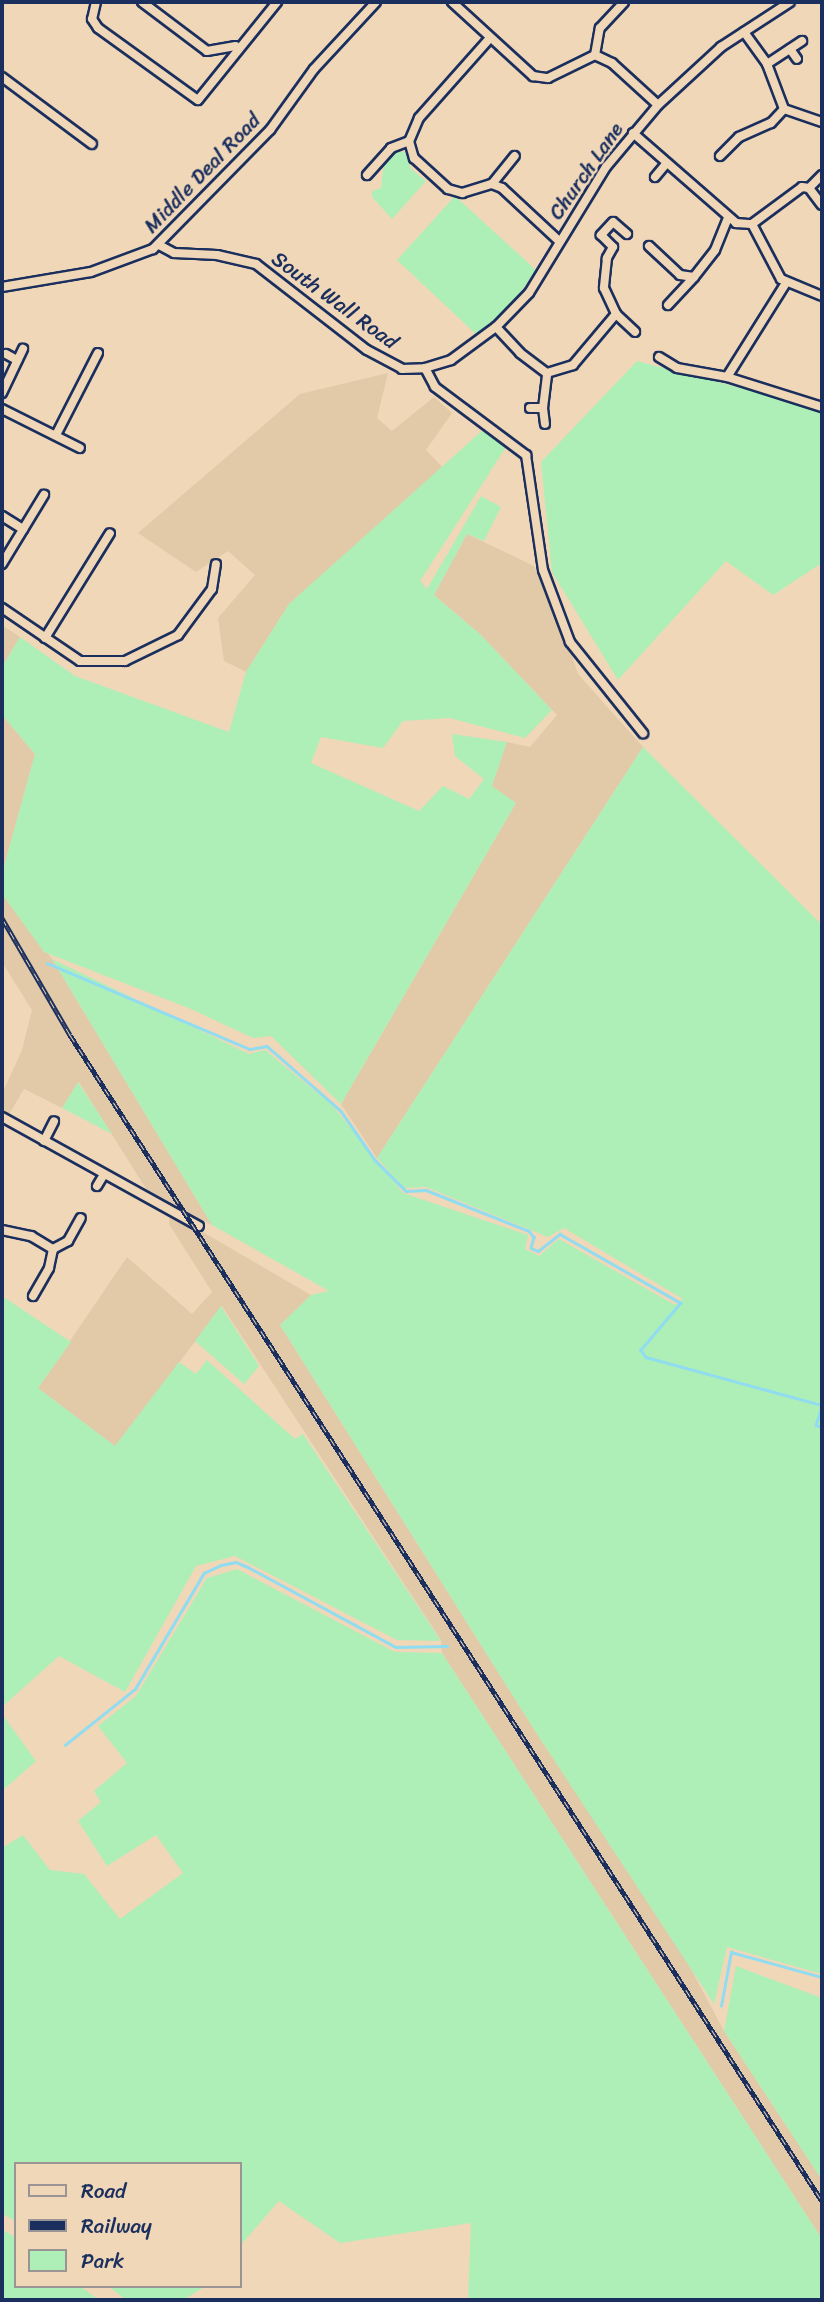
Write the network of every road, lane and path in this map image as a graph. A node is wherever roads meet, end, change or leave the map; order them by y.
1 (96, 2) edge
2 (142, 2) edge
3 (277, 2) edge
4 (376, 2) edge
5 (452, 2) edge
6 (624, 2) edge
7 (790, 2) edge
8 (744, 32) junction
9 (490, 38) junction
10 (802, 41) dead end
11 (239, 45) junction
12 (790, 49) junction
13 (595, 55) junction
14 (797, 59) dead end
15 (767, 64) junction
16 (2, 77) edge
17 (658, 105) junction
18 (784, 109) junction
19 (822, 122) edge
20 (633, 133) junction
21 (723, 137) dead end
22 (409, 141) junction
23 (92, 144) dead end
24 (730, 144) junction
25 (515, 156) dead end
26 (720, 156) dead end
27 (666, 164) junction
28 (367, 175) dead end
29 (822, 175) edge
30 (655, 177) dead end
31 (492, 184) junction
32 (809, 188) junction
33 (822, 205) edge
34 (728, 218) junction
35 (752, 224) junction
36 (627, 234) dead end
37 (558, 240) junction
38 (159, 244) junction
39 (649, 246) dead end
40 (694, 277) junction
41 (786, 283) junction
42 (2, 287) edge
43 (822, 296) edge
44 (668, 305) dead end
45 (616, 314) junction
46 (496, 327) junction
47 (635, 332) dead end
48 (23, 349) dead end
49 (98, 353) dead end
50 (6, 354) dead end
51 (659, 357) dead end
52 (17, 360) junction
53 (425, 368) junction
54 (547, 373) junction
55 (727, 377) junction
56 (2, 393) edge
57 (822, 407) edge
58 (530, 408) dead end
59 (543, 408) junction
60 (2, 409) edge
61 (545, 424) dead end
62 (56, 435) junction
63 (80, 448) dead end
64 (44, 495) dead end
65 (2, 516) edge
66 (23, 529) junction
67 (110, 533) dead end
68 (2, 564) edge
69 (216, 564) dead end
70 (2, 608) edge
71 (45, 638) junction
72 (643, 733) dead end
73 (2, 1117) edge
74 (54, 1121) dead end
75 (44, 1141) junction
76 (103, 1175) junction
77 (97, 1186) dead end
78 (81, 1218) dead end
79 (200, 1226) dead end
80 (2, 1230) edge
81 (53, 1249) junction
82 (39, 1287) junction
83 (48, 1293) dead end
84 (33, 1296) dead end

1 - 11 street
2 - 11 street
3 - 11 street
4 - 38 street, Middle Deal Road
5 - 9 street
6 - 13 street
7 - 8 street, Church Lane
8 - 15 street
8 - 17 street, Church Lane
9 - 13 street
9 - 22 street
10 - 12 street
12 - 14 street
12 - 15 street
13 - 17 street
15 - 18 street
16 - 23 street
17 - 20 street, Church Lane
18 - 19 street
18 - 24 street
20 - 27 street
20 - 37 street, Church Lane
21 - 24 street
22 - 28 street
22 - 31 street
24 - 26 street
25 - 31 street
27 - 30 street
27 - 34 street
29 - 32 street
31 - 37 street
32 - 33 street
32 - 35 street
34 - 35 street
34 - 40 street
35 - 41 street
36 - 45 street
37 - 46 street, Church Lane
38 - 42 street, Middle Deal Road
38 - 53 street, South Wall Road
39 - 40 street
40 - 44 street
41 - 43 street
41 - 55 street
45 - 47 street
45 - 54 street
46 - 53 street, Church Lane
46 - 54 street
48 - 52 street
49 - 62 street
50 - 52 street
51 - 55 street
52 - 56 street
53 - 72 street
54 - 59 street
55 - 57 street
58 - 59 street
59 - 61 street
60 - 62 street
62 - 63 street
64 - 66 street
65 - 66 street
66 - 68 street
67 - 71 street
69 - 71 street
70 - 71 street
73 - 75 street
74 - 75 street
75 - 76 street
76 - 77 street
76 - 79 street
78 - 81 street
80 - 81 street
81 - 82 street
82 - 83 street
82 - 84 street

